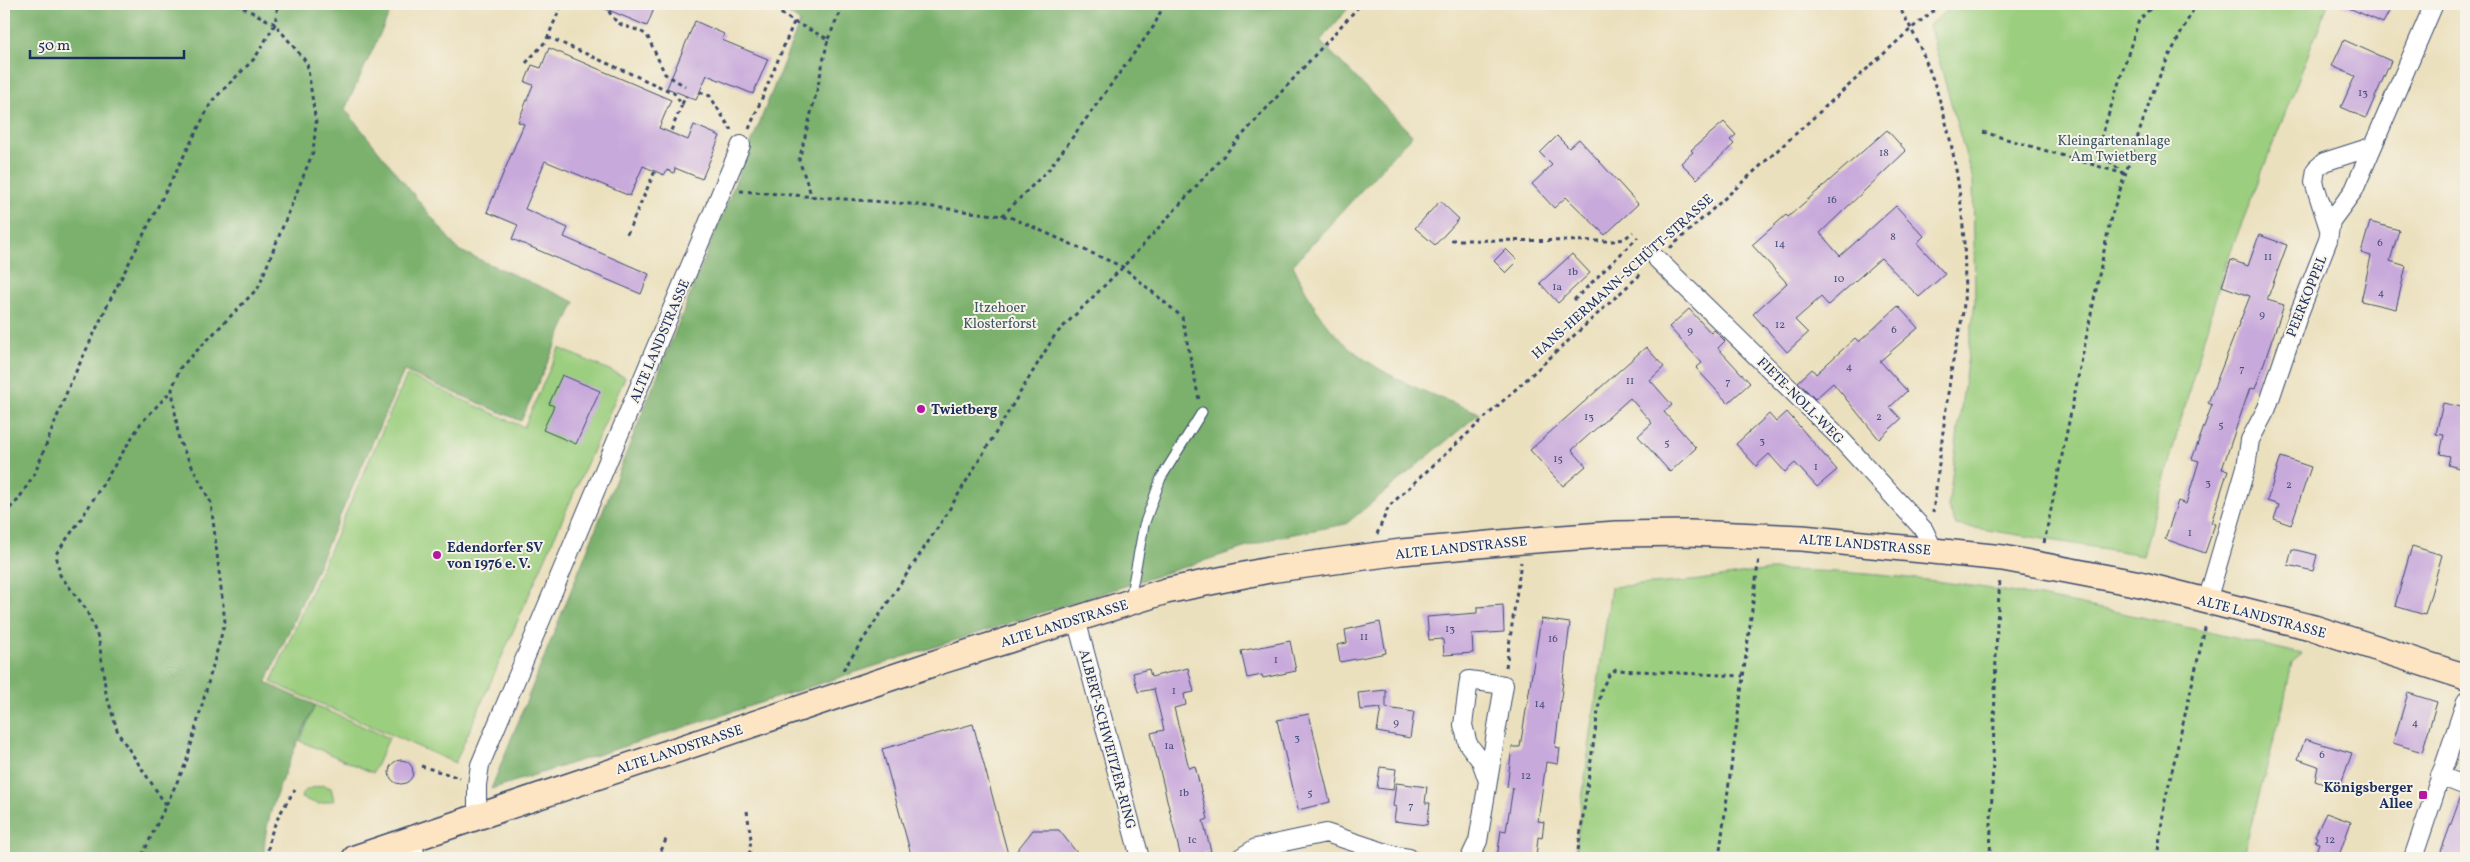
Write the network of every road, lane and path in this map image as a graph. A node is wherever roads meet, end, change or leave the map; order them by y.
1 (236, 4) edge
2 (278, 4) edge
3 (562, 4) edge
4 (605, 4) edge
5 (767, 4) edge
6 (844, 4) edge
7 (1164, 4) edge
8 (1361, 4) edge
9 (1897, 4) edge
10 (1942, 4) edge
11 (2154, 4) edge
12 (2196, 4) edge
13 (2434, 4) edge
14 (794, 22) junction
15 (275, 24) junction
16 (1912, 28) junction
17 (548, 37) junction
18 (828, 39) junction
19 (526, 63) dead end
20 (685, 86) dead end
21 (700, 92) dead end
22 (686, 96) dead end
23 (682, 105) junction
24 (670, 132) dead end
25 (1983, 132) dead end
26 (741, 145) junction
27 (2371, 147) junction
28 (655, 171) dead end
29 (2124, 174) junction
30 (722, 190) junction
31 (812, 197) junction
32 (1002, 216) junction
33 (2329, 228) junction
34 (1633, 232) dead end
35 (627, 234) dead end
36 (1638, 237) dead end
37 (1451, 240) dead end
38 (1657, 259) junction
39 (1123, 267) junction
40 (1574, 300) dead end
41 (172, 390) junction
42 (1202, 412) joint
43 (4, 514) edge
44 (1761, 536) junction
45 (1522, 541) junction
46 (1932, 546) junction
47 (1371, 556) junction
48 (2003, 558) junction
49 (2040, 565) junction
50 (2210, 601) junction
51 (1130, 602) junction
52 (1076, 619) junction
53 (1743, 676) junction
54 (2466, 677) edge
55 (1504, 685) junction
56 (2466, 701) edge
57 (822, 702) junction
58 (421, 766) dead end
59 (2440, 776) junction
60 (1488, 781) junction
61 (477, 785) junction
62 (2466, 786) edge
63 (295, 790) dead end
64 (166, 805) junction
65 (747, 811) dead end
66 (477, 817) junction
67 (667, 837) dead end
68 (414, 848) edge
69 (141, 858) edge
70 (268, 858) edge
71 (355, 858) edge
72 (658, 858) edge
73 (749, 858) edge
74 (1140, 858) edge
75 (1240, 858) edge
76 (1409, 858) edge
77 (1470, 858) edge
78 (1577, 858) edge
79 (1719, 858) edge
80 (1990, 858) edge
81 (2157, 858) edge
82 (2413, 858) edge

1 - 15 path
2 - 15 path
3 - 17 path
4 - 20 path
5 - 14 path
6 - 18 path
7 - 32 path
8 - 39 path
9 - 16 path
10 - 16 path, HANS-HERMANN-SCHÜTT-STRASSE
11 - 29 path
12 - 29 path
13 - 27 street, PEERKOPPEL
14 - 18 path
14 - 26 path
15 - 41 path
15 - 43 path
16 - 38 path, HANS-HERMANN-SCHÜTT-STRASSE
16 - 46 path
17 - 19 path
17 - 23 path
18 - 31 path
21 - 26 path
22 - 23 path
23 - 24 path
25 - 29 path
26 - 30 street, ALTE LANDSTRASSE
27 - 33 street, PEERKOPPEL
27 - 33 street
28 - 35 path
29 - 49 path
30 - 31 path
30 - 61 street, ALTE LANDSTRASSE
31 - 32 path
32 - 39 path
33 - 50 street, PEERKOPPEL
34 - 37 path
36 - 40 path
38 - 46 street, FIETE-NOLL-WEG
38 - 47 path, HANS-HERMANN-SCHÜTT-STRASSE
39 - 42 path
39 - 57 path
41 - 64 path
41 - 64 path
42 - 51 lane
44 - 45 street, ALTE LANDSTRASSE
44 - 46 street, ALTE LANDSTRASSE
44 - 53 path
45 - 47 street, ALTE LANDSTRASSE
45 - 55 path
46 - 48 street, ALTE LANDSTRASSE
47 - 51 street, ALTE LANDSTRASSE
48 - 49 street, ALTE LANDSTRASSE
48 - 80 path
49 - 50 street, ALTE LANDSTRASSE
50 - 54 street, ALTE LANDSTRASSE
50 - 81 path
51 - 52 street, ALTE LANDSTRASSE
52 - 57 street, ALTE LANDSTRASSE
52 - 74 street, ALBERT-SCHWEITZER-RING
53 - 78 path
53 - 79 path
55 - 60 street
55 - 60 street
56 - 59 street
57 - 66 street, ALTE LANDSTRASSE
58 - 61 path
59 - 62 street
59 - 82 street
60 - 77 street
61 - 66 street, ALTE LANDSTRASSE
63 - 70 path
64 - 69 path
65 - 73 path
66 - 68 street, ALTE LANDSTRASSE
67 - 72 path
68 - 71 street, ALTE LANDSTRASSE
75 - 76 street

